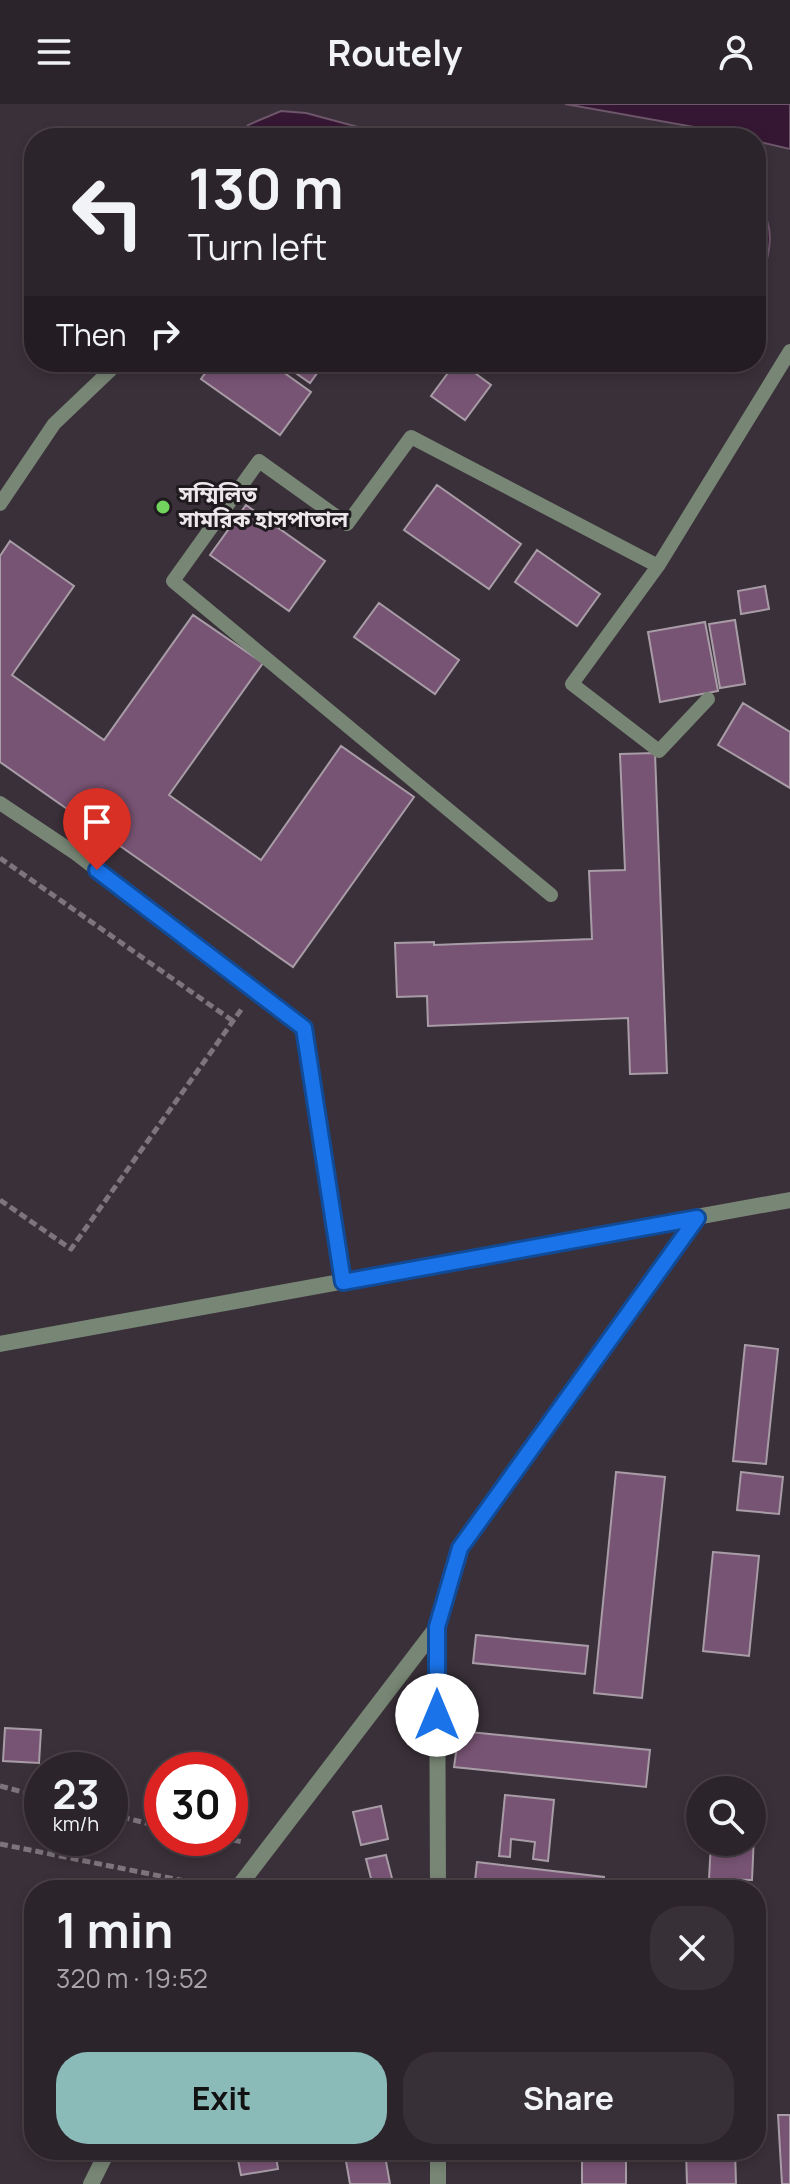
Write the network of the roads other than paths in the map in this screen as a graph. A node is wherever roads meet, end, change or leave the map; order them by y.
1 (790, 351) edge
2 (109, 372) edge
3 (0, 504) edge
4 (658, 566) junction
5 (708, 699) dead end
6 (0, 803) edge
7 (551, 895) dead end
8 (790, 1200) edge
9 (697, 1218) junction
10 (343, 1282) junction
11 (0, 1344) edge
12 (437, 1627) junction
13 (244, 1880) edge
14 (438, 1880) edge
15 (103, 2160) edge
16 (438, 2160) edge
17 (91, 2184) edge
18 (438, 2184) edge

1 - 4 lane
2 - 3 lane
4 - 5 lane
4 - 7 lane
6 - 10 lane
8 - 9 street
9 - 10 street
9 - 12 street
10 - 11 street
12 - 13 street
12 - 14 street
15 - 17 street
16 - 18 street

